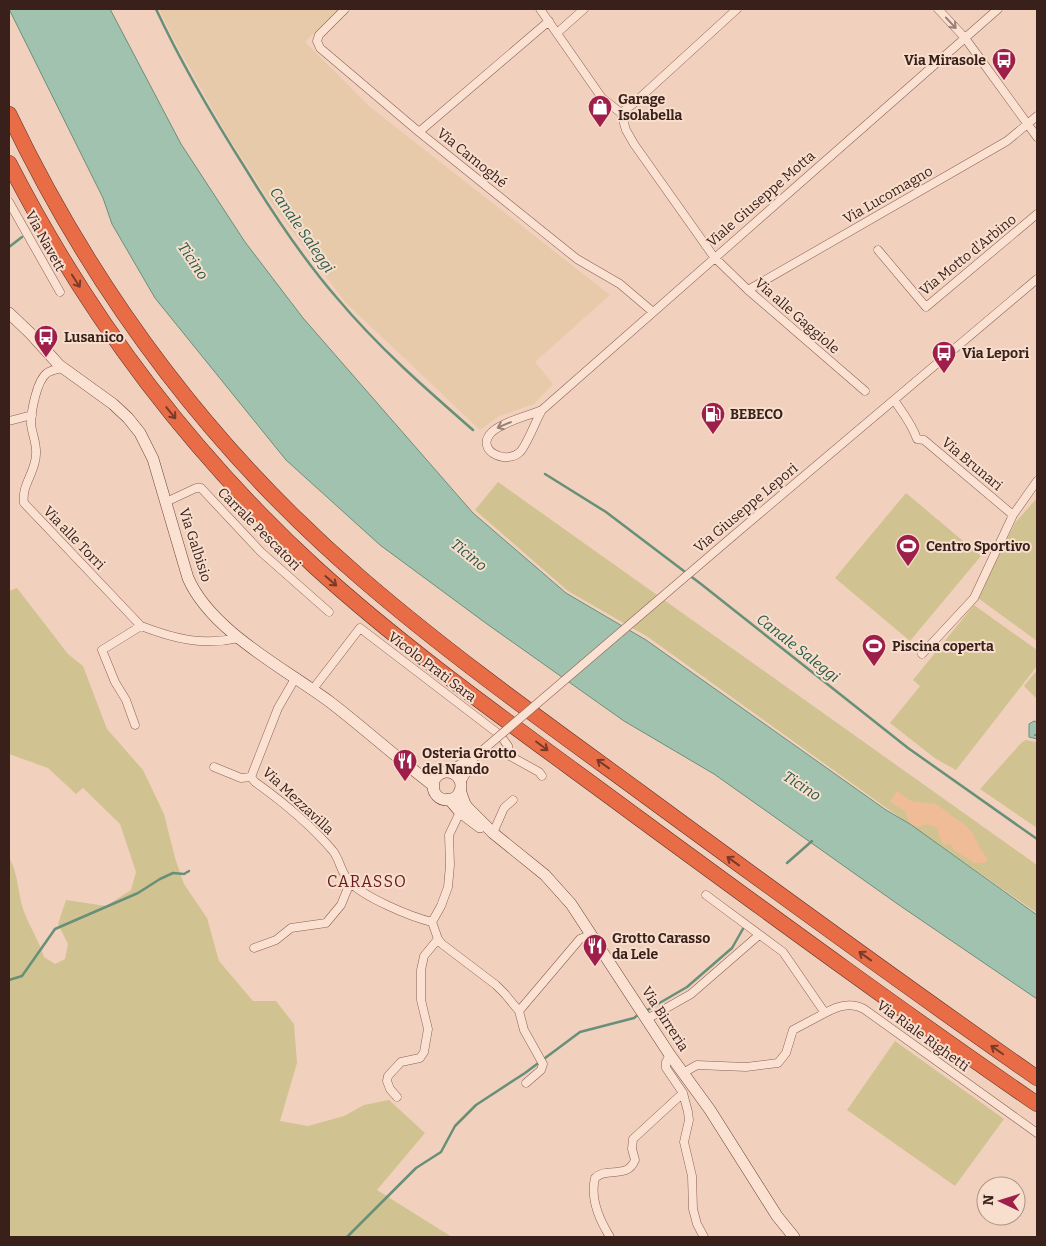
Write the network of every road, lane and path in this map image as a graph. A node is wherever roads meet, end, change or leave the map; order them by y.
1 (345, 9) edge
2 (540, 9) edge
3 (584, 9) edge
4 (737, 9) edge
5 (938, 9) edge
6 (998, 9) edge
7 (549, 21) junction
8 (557, 33) junction
9 (965, 38) junction
10 (621, 113) junction
11 (9, 114) edge
12 (1037, 116) edge
13 (1028, 124) junction
14 (420, 132) junction
15 (1037, 137) edge
16 (9, 162) edge
17 (9, 202) edge
18 (1037, 214) edge
19 (878, 250) dead end
20 (714, 257) junction
21 (1037, 278) edge
22 (748, 290) junction
23 (60, 292) dead end
24 (653, 312) junction
25 (9, 313) edge
26 (62, 368) junction
27 (865, 391) dead end
28 (894, 400) junction
29 (542, 410) junction
30 (32, 415) junction
31 (9, 422) edge
32 (1037, 481) edge
33 (166, 502) junction
34 (1014, 515) junction
35 (329, 612) dead end
36 (141, 626) junction
37 (239, 638) junction
38 (922, 654) dead end
39 (296, 677) junction
40 (313, 690) junction
41 (135, 726) dead end
42 (475, 757) junction
43 (214, 766) dead end
44 (542, 776) dead end
45 (251, 777) junction
46 (440, 778) junction
47 (461, 786) junction
48 (449, 799) junction
49 (513, 800) dead end
50 (462, 808) junction
51 (493, 833) junction
52 (350, 883) junction
53 (706, 896) dead end
54 (432, 922) junction
55 (759, 935) junction
56 (438, 939) junction
57 (254, 948) dead end
58 (602, 950) junction
59 (519, 1011) junction
60 (825, 1013) junction
61 (646, 1018) junction
62 (670, 1055) junction
63 (683, 1074) junction
64 (1037, 1078) edge
65 (526, 1083) dead end
66 (683, 1093) junction
67 (396, 1096) dead end
68 (1037, 1104) edge
69 (1037, 1133) edge
70 (610, 1237) edge
71 (704, 1237) edge
72 (794, 1237) edge

1 - 14 street, Via Camoghé
2 - 7 street
3 - 8 street
4 - 10 street
5 -> 9 street
6 - 9 street, Viale Giuseppe Motta
7 - 8 street
7 - 14 street
8 - 10 street
9 - 13 street
9 - 20 street, Viale Giuseppe Motta
10 - 20 street, Via alle Gaggiole
64 -> 11 highway
12 - 13 street, Via Lucomagno
13 - 15 street
13 - 22 street, Via Lucomagno
14 - 24 street, Via Camoghé
16 -> 68 highway
17 - 23 street, Via Navett
18 - 19 street, Via Motto d'Arbino
20 - 22 street, Via alle Gaggiole
20 - 24 street, Viale Giuseppe Motta
21 - 28 street, Via Giuseppe Lepori
22 - 27 street, Via alle Gaggiole
24 - 29 street, Viale Giuseppe Motta
25 - 26 street, Via Galbisio
26 - 30 street, Via alle Torri
26 - 33 street, Via Galbisio
28 - 34 street, Via Brunari
28 - 42 street, Via Giuseppe Lepori, bridge
29 -> 29 street, Viale Giuseppe Motta
30 - 31 street
30 - 36 street, Via alle Torri
32 - 34 street
33 - 35 street, Carrale Pescatori
33 - 37 street, Via Galbisio
34 - 38 street
36 - 37 street, Via alle Torri
36 - 41 street
37 - 39 street, Via Galbisio
39 - 40 street, Via Galbisio
39 - 45 street, Via Mezzavilla
40 - 44 street, Vicolo Prati Sara
40 - 46 street, Via Galbisio
42 - 46 street, Via Giuseppe Lepori
42 - 47 street, Via Giuseppe Lepori
43 - 45 street
45 - 52 street, Via Mezzavilla
46 - 47 street
46 - 48 street
47 - 48 street
47 - 50 street, Via Birreria
48 - 50 street, Via Birreria
49 - 51 street
50 - 51 street, Via Birreria
50 - 54 street
51 - 58 street, Via Birreria
52 - 54 street
52 - 57 street
53 - 55 street
54 - 56 street
55 - 60 street
55 - 61 street
56 - 59 street
56 - 67 street
58 - 59 street
58 - 61 street, Via Birreria
59 - 65 street
60 - 63 street, Via Riale Righetti
60 - 69 street, Via Riale Righetti
61 - 62 street, Via Birreria
62 - 63 street, Via Birreria
62 - 66 street
63 - 72 street, Via Birreria
66 - 70 street
66 - 71 street

